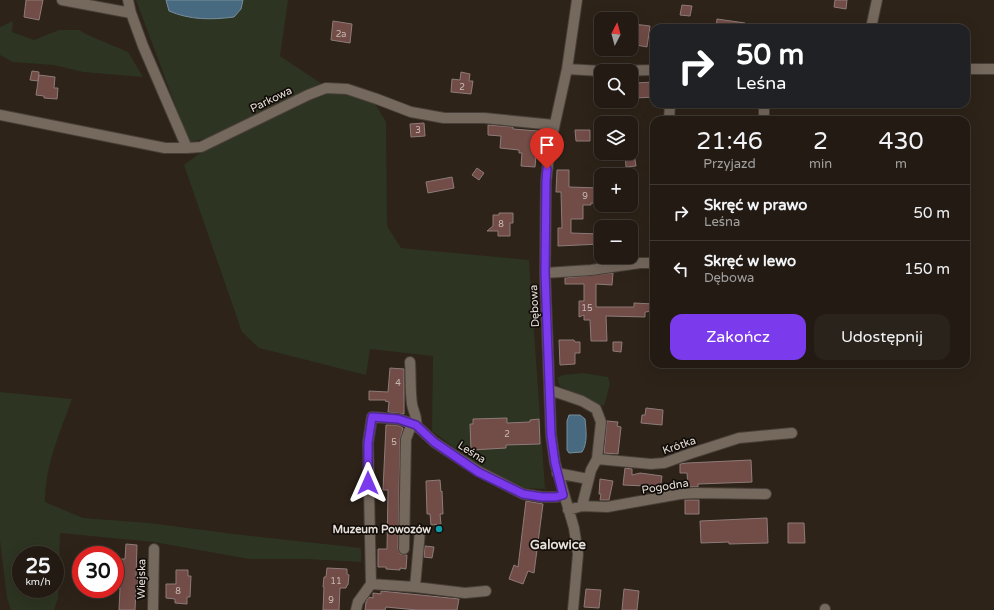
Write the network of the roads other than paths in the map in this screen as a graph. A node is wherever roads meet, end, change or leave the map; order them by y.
1 (62, 0) edge
2 (128, 0) edge
3 (577, 0) edge
4 (876, 0) edge
5 (131, 13) junction
6 (872, 24) edge
7 (567, 69) junction
8 (970, 69) edge
9 (994, 69) edge
10 (638, 70) edge
11 (650, 70) edge
12 (594, 71) edge
13 (0, 115) edge
14 (554, 125) junction
15 (187, 148) junction
16 (650, 263) edge
17 (545, 273) junction
18 (410, 362) dead end
19 (550, 390) junction
20 (414, 424) junction
21 (792, 433) dead end
22 (597, 459) junction
23 (557, 473) junction
24 (588, 479) junction
25 (766, 494) dead end
26 (563, 495) junction
27 (582, 506) junction
28 (568, 510) junction
29 (420, 531) dead end
30 (154, 549) dead end
31 (404, 549) dead end
32 (370, 584) junction
33 (415, 587) junction
34 (486, 591) dead end
35 (153, 610) edge
36 (356, 610) edge
37 (573, 610) edge

1 - 5 street
2 - 5 street
3 - 7 street, Dębowa
4 - 6 street
5 - 15 street
7 - 12 street
7 - 14 street, Dębowa
8 - 9 street
10 - 11 street
13 - 15 street, Parkowa
14 - 15 street, Parkowa
14 - 17 street, Dębowa
16 - 17 street
17 - 19 street, Dębowa
18 - 20 street
19 - 22 street
19 - 23 street, Dębowa
20 - 26 street, Leśna
20 - 31 street
20 - 32 street
21 - 22 street, Krótka
22 - 24 street
23 - 24 street
23 - 26 street, Dębowa
24 - 27 street
25 - 27 street, Pogodna
26 - 28 street, Dębowa
27 - 28 street, Pogodna
28 - 37 street, Dębowa
29 - 33 street
30 - 35 street, Wiejska
32 - 33 street
32 - 36 street
33 - 34 street

